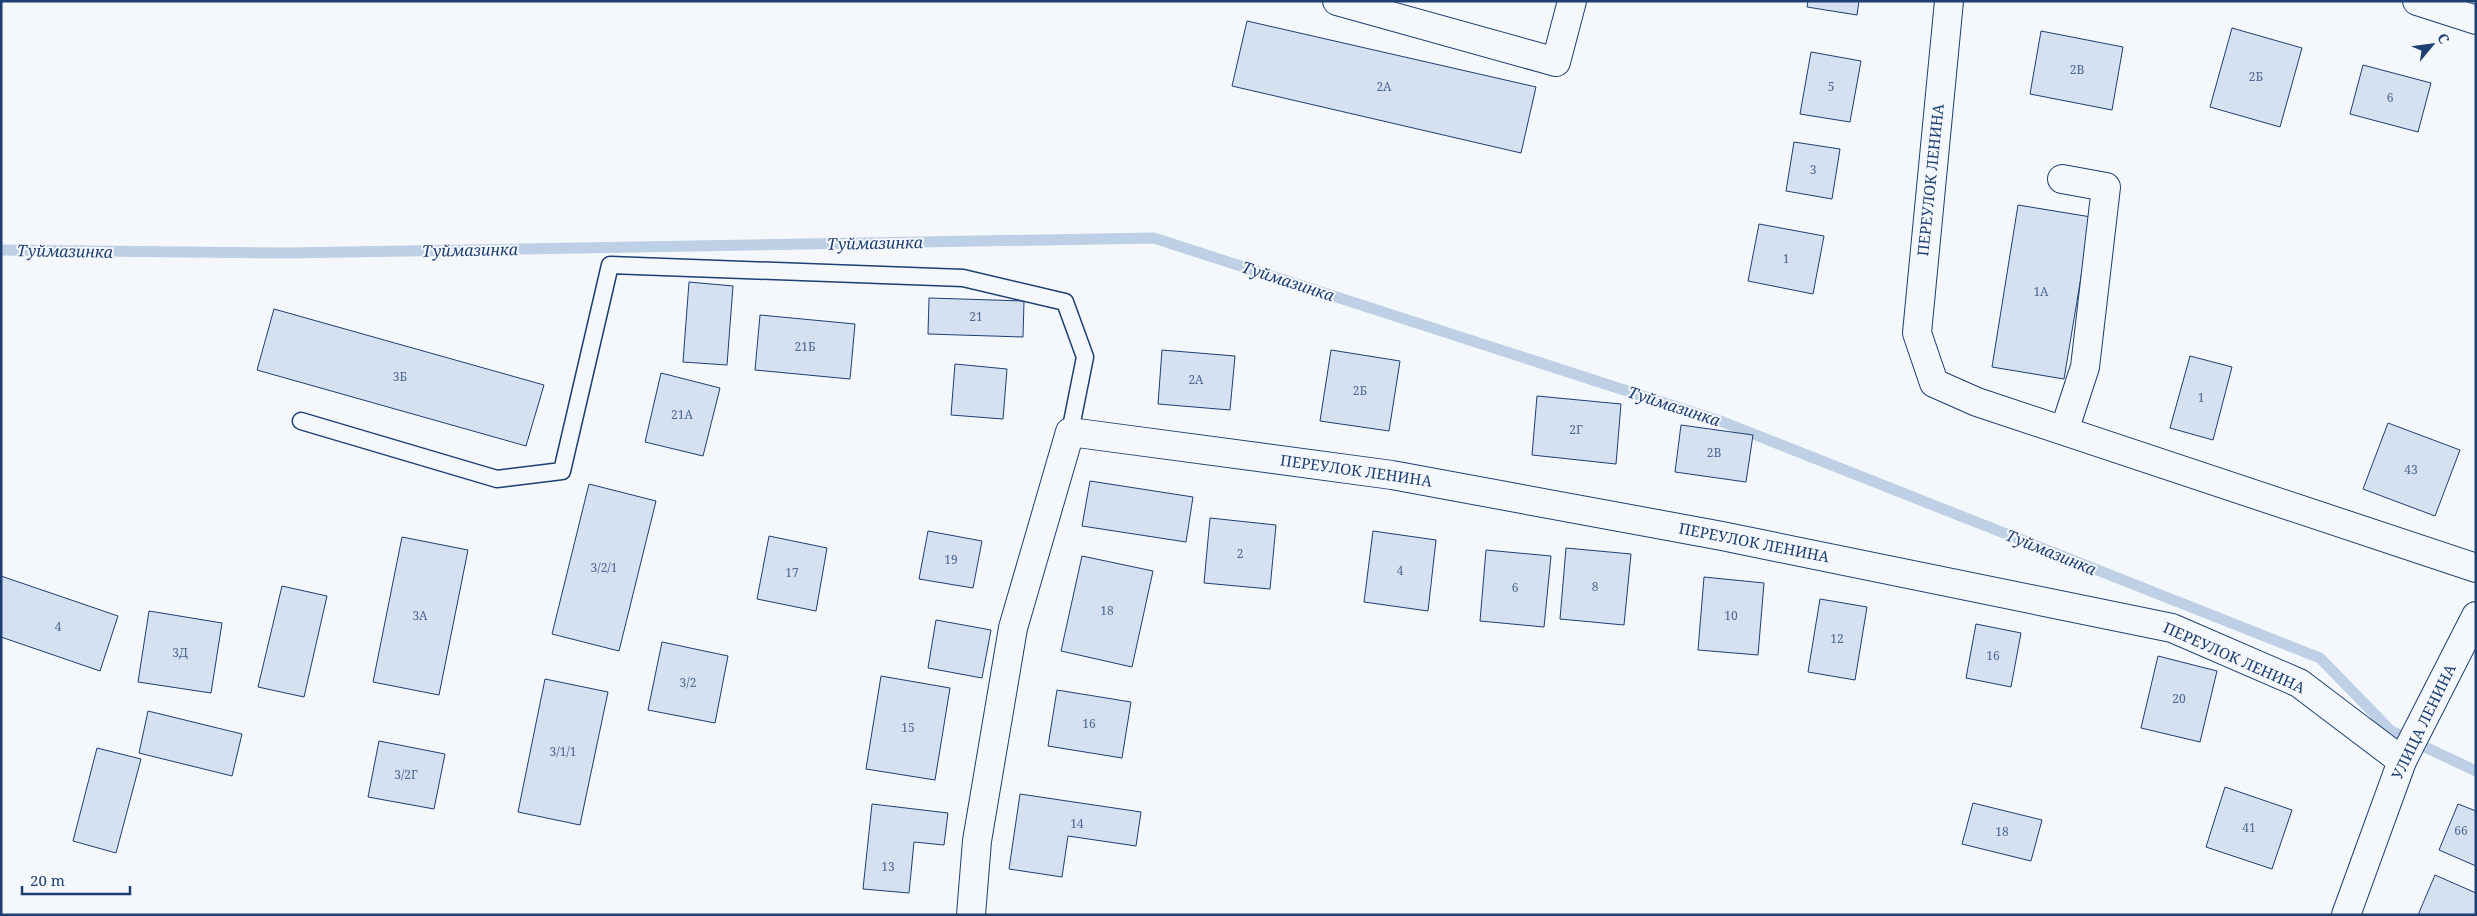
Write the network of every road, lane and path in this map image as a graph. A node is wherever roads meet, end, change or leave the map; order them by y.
1 (1337, 1) edge
2 (1572, 1) edge
3 (1949, 1) edge
4 (2417, 1) edge
5 (2476, 20) edge
6 (2062, 179) dead end
7 (301, 421) dead end
8 (2064, 431) junction
9 (1070, 432) junction
10 (2476, 568) edge
11 (2476, 616) edge
12 (2402, 760) junction
13 (971, 915) edge
14 (2346, 915) edge

1 - 2 street
3 - 8 street, ПЕРЕУЛОК ЛЕНИНА
4 - 5 street
6 - 8 street
7 - 9 lane
8 - 10 street, ПЕРЕУЛОК ЛЕНИНА
9 - 12 street, ПЕРЕУЛОК ЛЕНИНА
9 - 13 street
11 - 12 street, УЛИЦА ЛЕНИНА
12 - 14 street, УЛИЦА ЛЕНИНА

